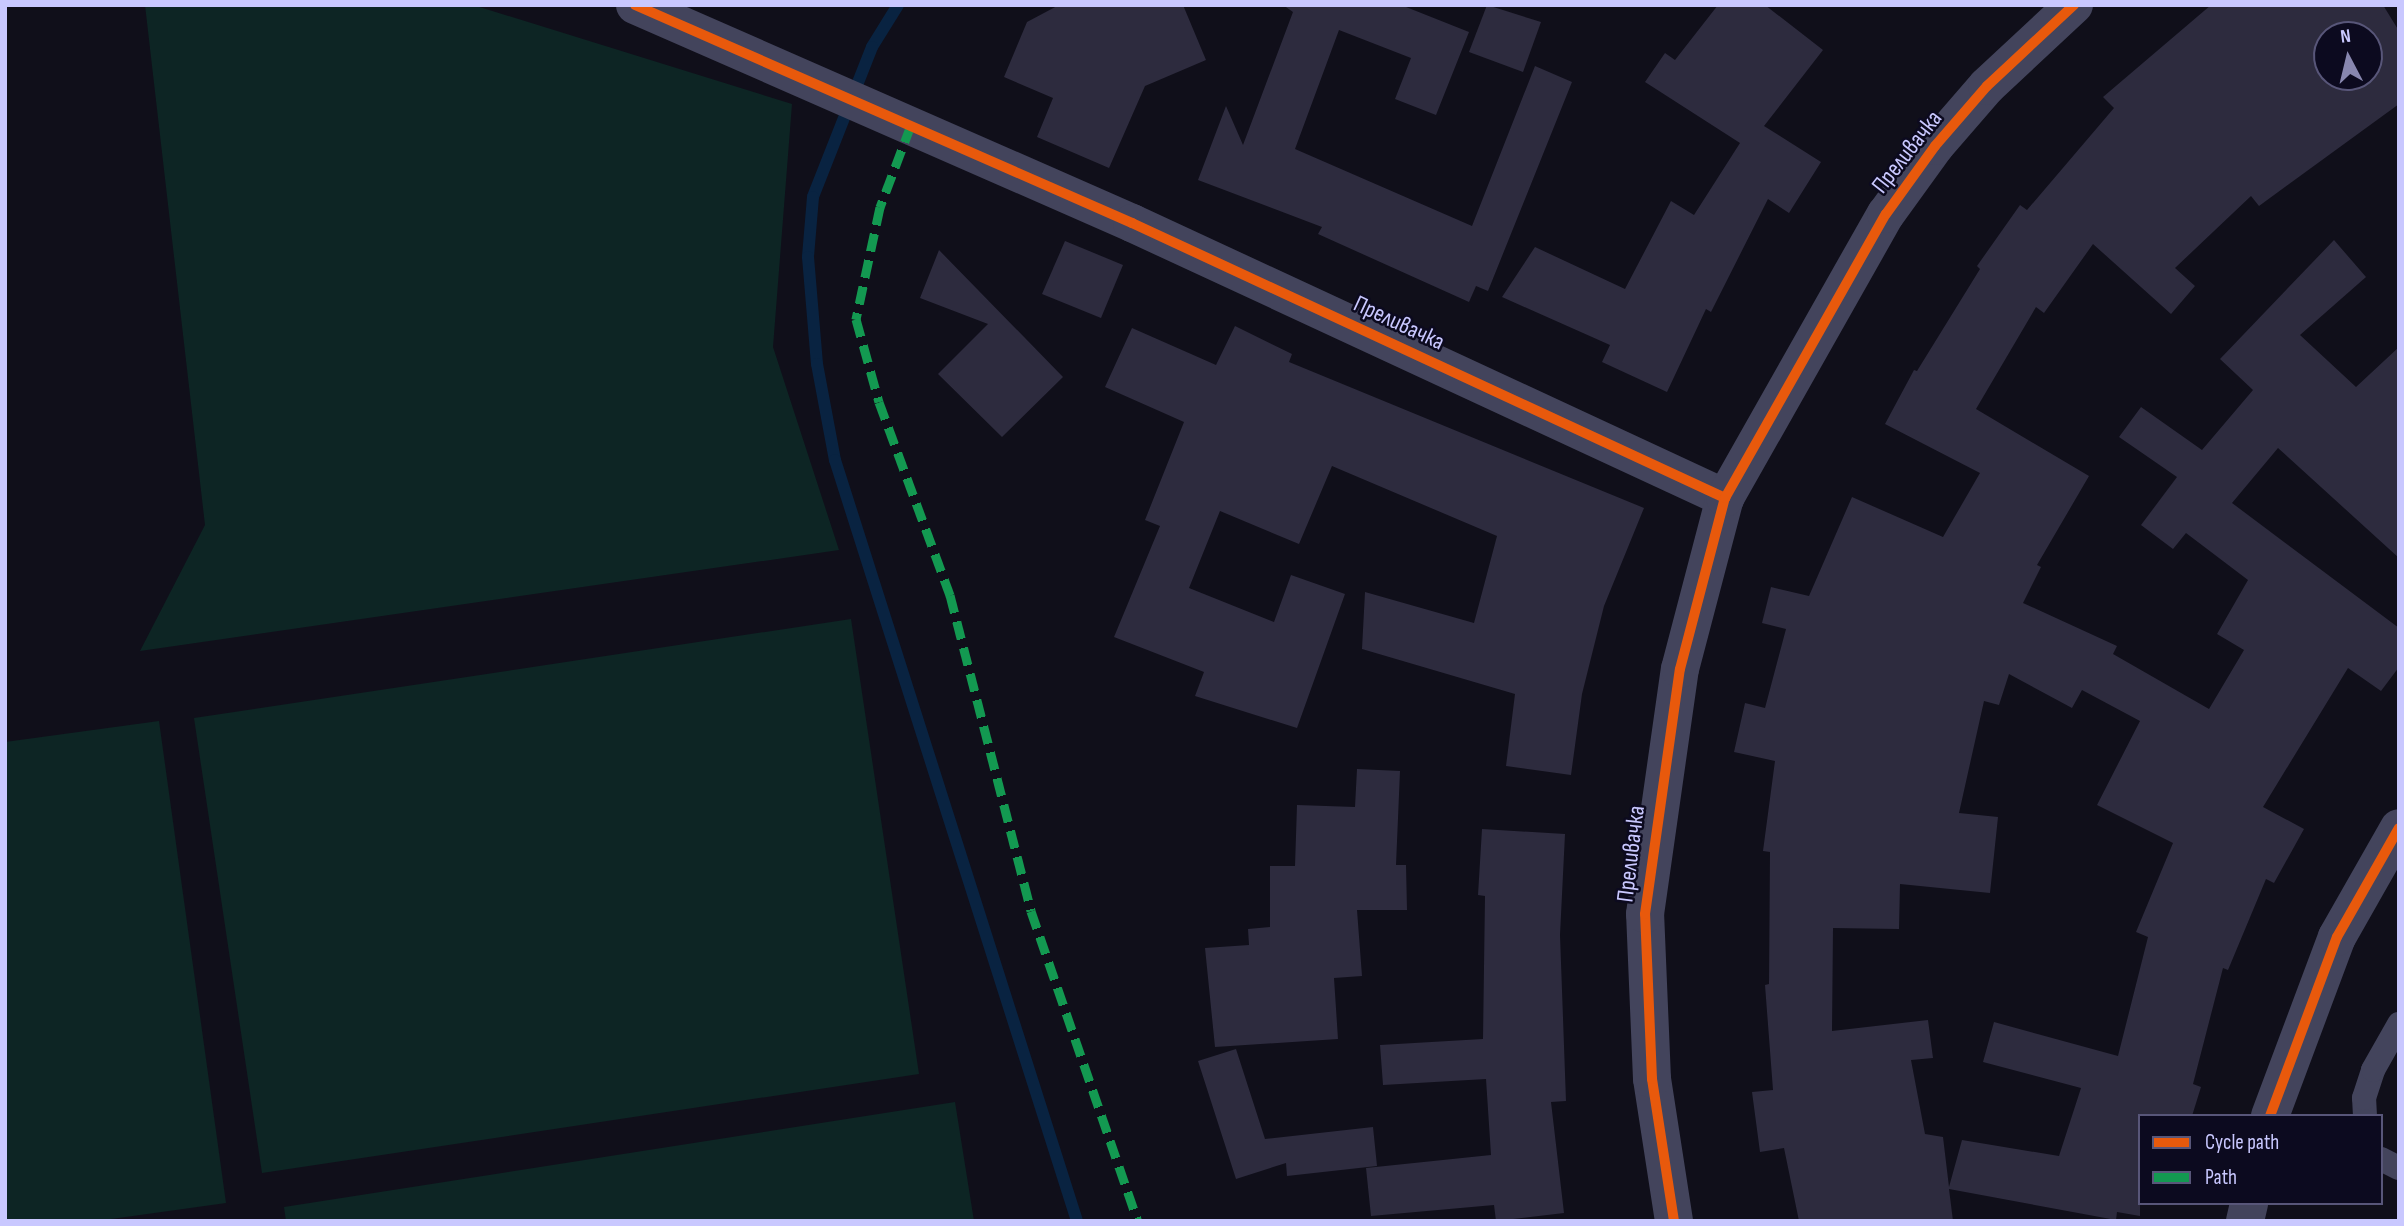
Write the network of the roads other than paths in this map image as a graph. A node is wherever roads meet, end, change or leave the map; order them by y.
1 (635, 5) edge
2 (2074, 5) edge
3 (1725, 498) junction
4 (2399, 828) edge
5 (2399, 1024) edge
6 (2271, 1114) edge
7 (2365, 1114) edge
8 (2383, 1160) edge
9 (2399, 1168) edge
10 (1674, 1221) edge

1 - 3 street, Преливачка
2 - 3 street, Преливачка
3 - 10 street, Преливачка
4 - 6 street
5 - 7 lane
8 - 9 lane

